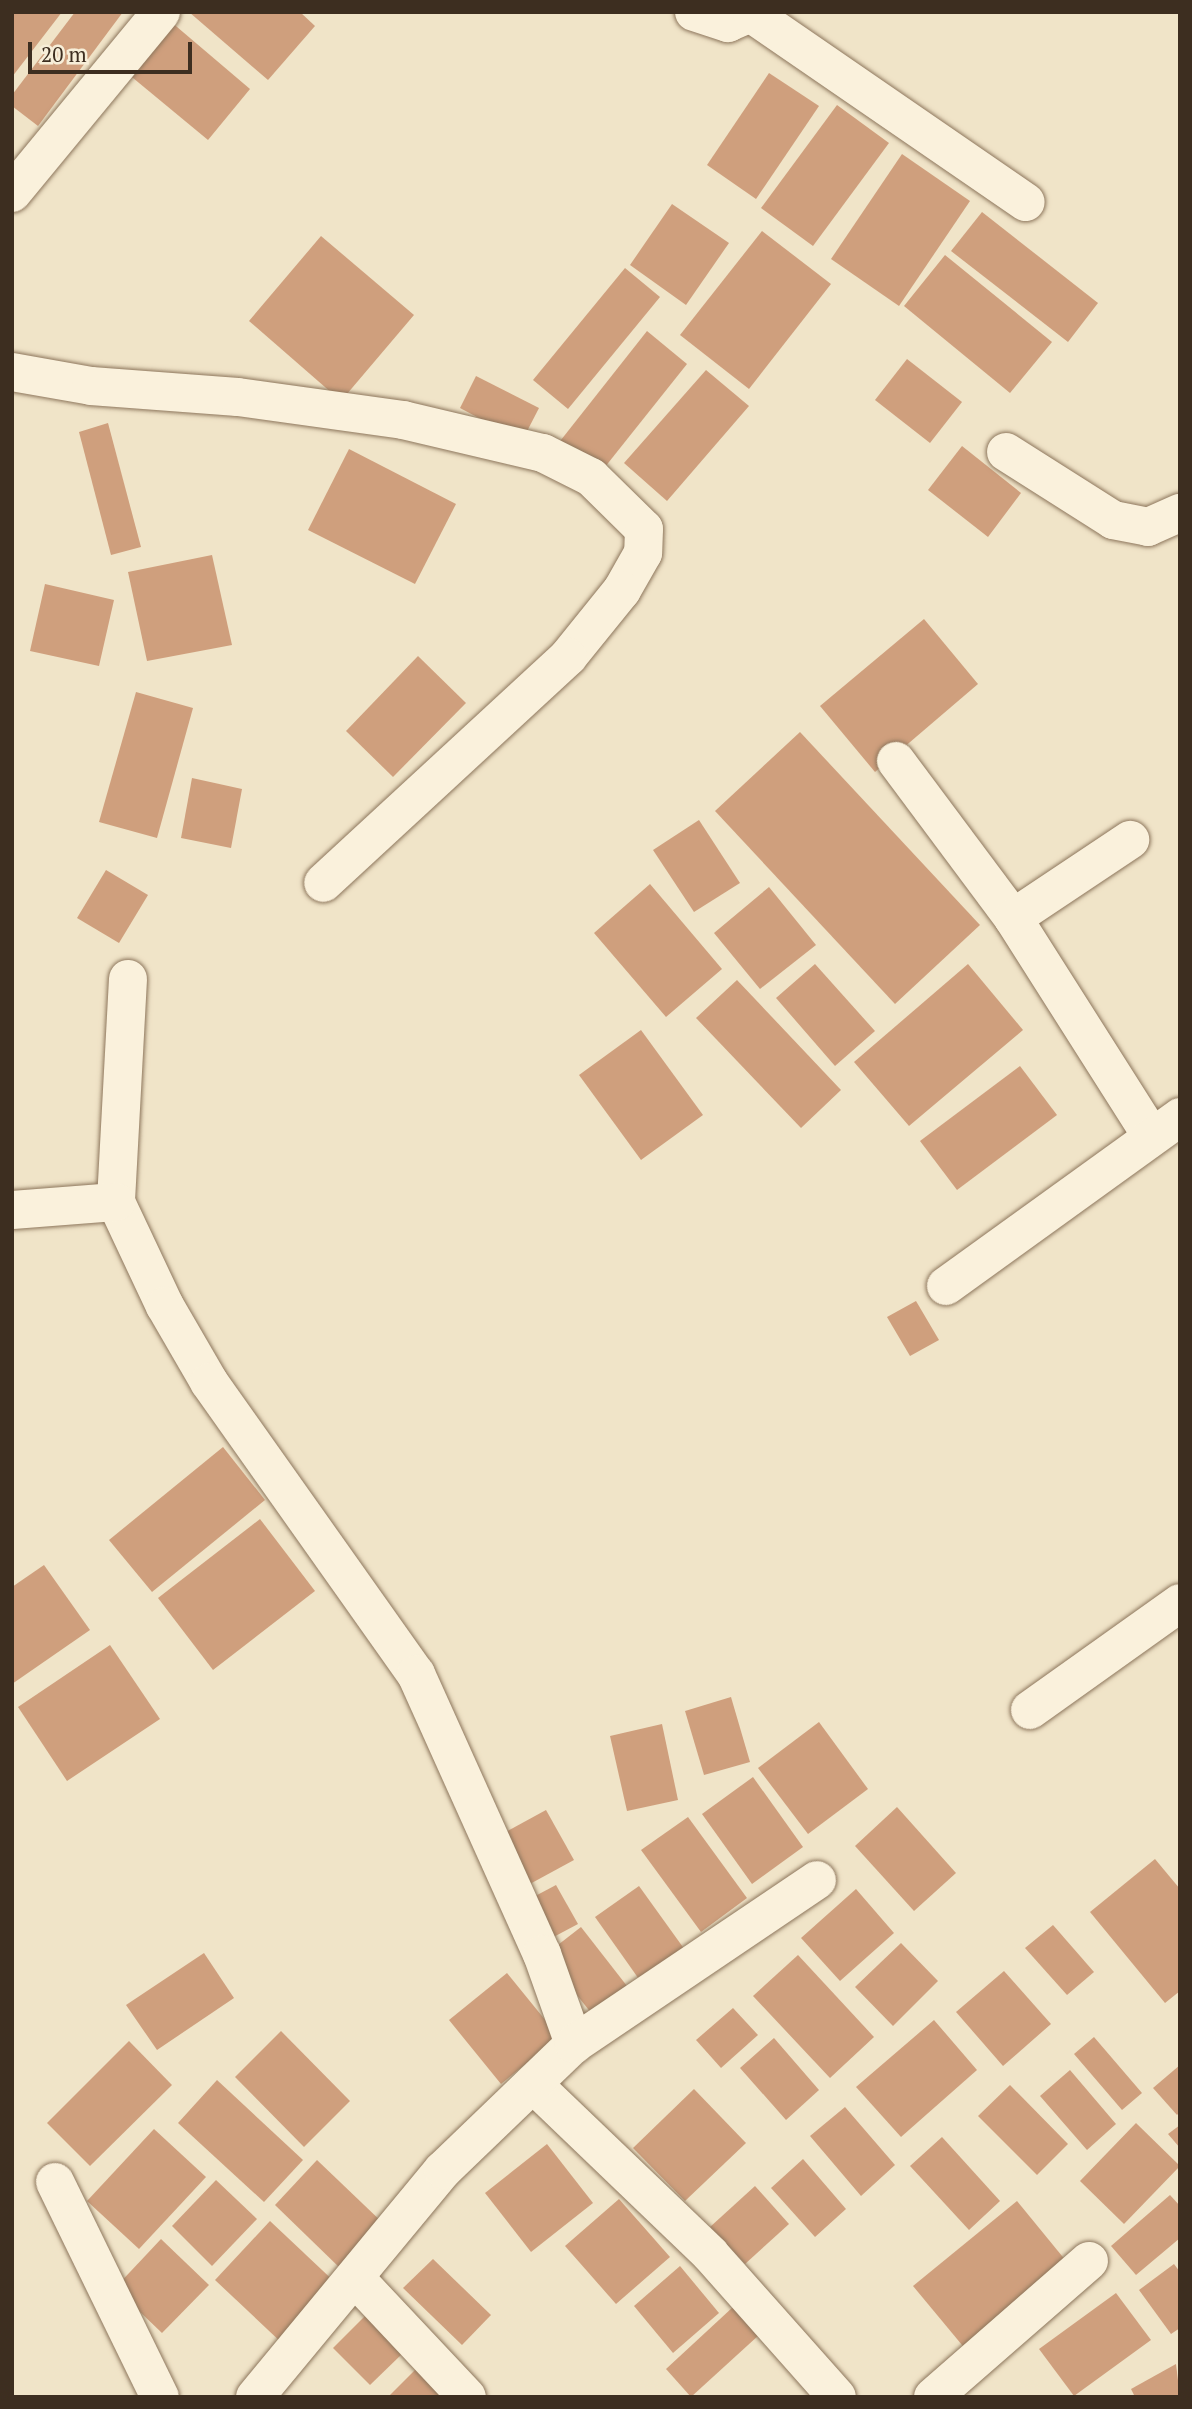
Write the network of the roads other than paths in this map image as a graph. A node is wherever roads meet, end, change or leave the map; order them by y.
1 (160, 12) edge
2 (694, 12) edge
3 (752, 13) edge
4 (12, 193) edge
5 (1026, 202) dead end
6 (12, 372) edge
7 (1006, 452) dead end
8 (1180, 513) edge
9 (896, 761) dead end
10 (1130, 840) dead end
11 (323, 883) dead end
12 (1013, 918) junction
13 (128, 979) dead end
14 (1166, 1127) edge
15 (116, 1202) junction
16 (12, 1210) edge
17 (946, 1286) dead end
18 (1180, 1603) edge
19 (1030, 1710) dead end
20 (817, 1880) dead end
21 (574, 2045) junction
22 (534, 2084) junction
23 (55, 2182) dead end
24 (1089, 2261) dead end
25 (356, 2279) junction
26 (160, 2397) edge
27 (256, 2397) edge
28 (467, 2397) edge
29 (837, 2397) edge
30 (933, 2397) edge

1 - 4 street
2 - 3 street
3 - 5 street
6 - 11 street
7 - 8 street
9 - 12 street
10 - 12 street
12 - 14 street
13 - 15 street
14 - 17 street
15 - 16 street
15 - 21 street
18 - 19 street
20 - 21 street
21 - 22 street
22 - 25 street
22 - 29 street
23 - 26 street
24 - 30 street
25 - 27 street
25 - 28 street

